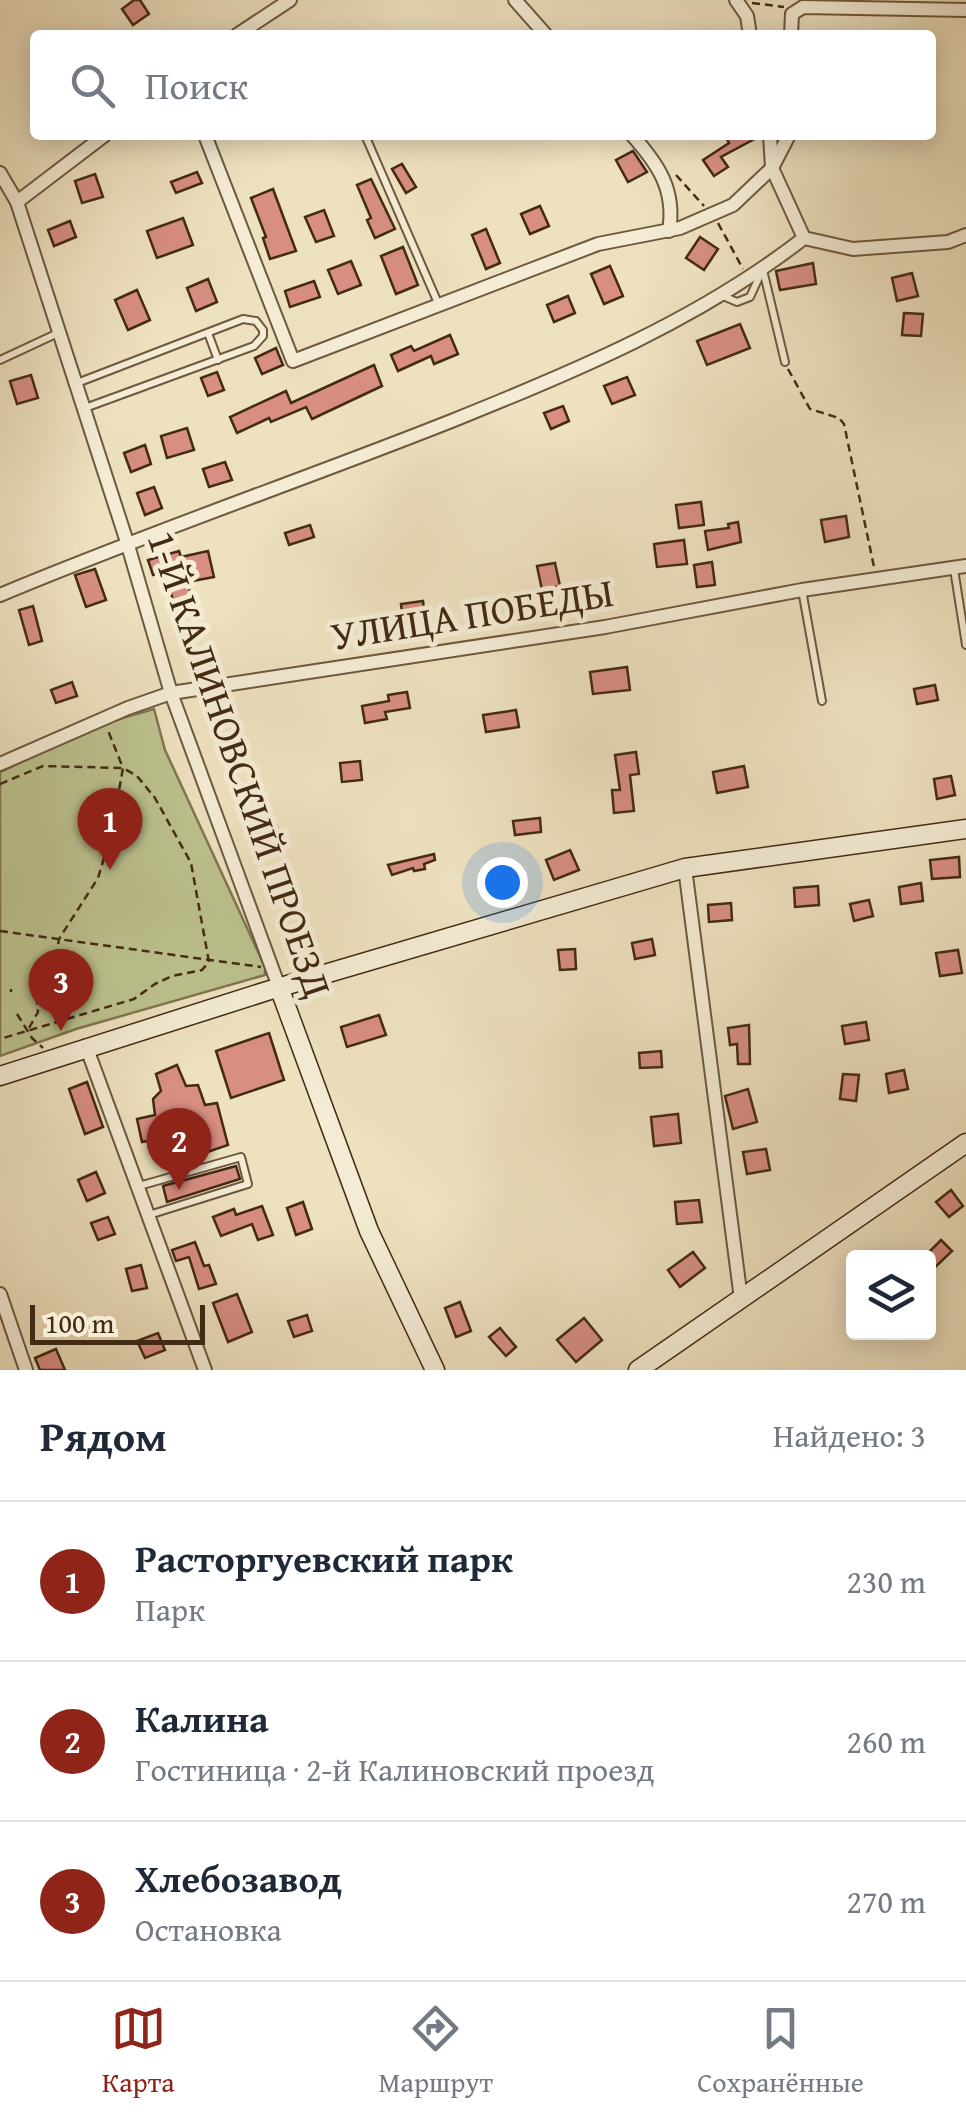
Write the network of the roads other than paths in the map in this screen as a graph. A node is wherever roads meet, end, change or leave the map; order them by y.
1 (290, 0) edge
2 (516, 0) edge
3 (737, 1) edge
4 (966, 10) edge
5 (245, 30) edge
6 (542, 30) edge
7 (749, 30) edge
8 (791, 30) edge
9 (99, 140) edge
10 (206, 140) edge
11 (367, 140) edge
12 (636, 140) edge
13 (770, 140) edge
14 (786, 140) edge
15 (772, 168) junction
16 (0, 173) edge
17 (17, 202) junction
18 (668, 230) junction
19 (966, 235) edge
20 (804, 238) junction
21 (763, 270) junction
22 (722, 295) junction
23 (438, 304) junction
24 (59, 332) junction
25 (208, 333) junction
26 (0, 360) edge
27 (218, 360) junction
28 (786, 362) road end
29 (76, 383) junction
30 (84, 409) junction
31 (127, 542) junction
32 (960, 567) edge
33 (802, 590) junction
34 (0, 595) edge
35 (966, 645) edge
36 (171, 694) junction
37 (822, 702) dead end
38 (0, 764) edge
39 (966, 828) edge
40 (685, 868) junction
41 (275, 979) junction
42 (86, 1046) junction
43 (0, 1076) edge
44 (966, 1143) edge
45 (138, 1186) junction
46 (148, 1215) junction
47 (0, 1294) edge
48 (741, 1299) junction
49 (26, 1370) edge
50 (205, 1370) edge
51 (435, 1370) edge
52 (638, 1370) edge

1 - 5 street
2 - 6 street
3 - 7 street
4 - 8 street
9 - 17 street
10 - 23 street
11 - 23 lane
12 - 18 street
13 - 15 street
14 - 15 street
15 - 18 street
15 - 20 street
16 - 17 street, 1-Й КАЛИНОВСКИЙ ПРОЕЗД
17 - 24 street, 1-Й КАЛИНОВСКИЙ ПРОЕЗД
18 - 23 street
19 - 20 street
20 - 21 street
21 - 22 street
21 - 22 lane
21 - 28 lane
22 - 31 street
24 - 26 lane
24 - 29 street, 1-Й КАЛИНОВСКИЙ ПРОЕЗД
25 - 27 lane
25 - 27 lane
25 - 29 lane
27 - 30 lane
29 - 30 street, 1-Й КАЛИНОВСКИЙ ПРОЕЗД
30 - 31 street, 1-Й КАЛИНОВСКИЙ ПРОЕЗД
31 - 34 street
31 - 36 street, 1-Й КАЛИНОВСКИЙ ПРОЕЗД
32 - 33 street, УЛИЦА ПОБЕДЫ
32 - 35 lane
33 - 36 street, УЛИЦА ПОБЕДЫ
33 - 37 lane
36 - 38 street, УЛИЦА ПОБЕДЫ
36 - 41 street, 1-Й КАЛИНОВСКИЙ ПРОЕЗД
39 - 40 street
40 - 41 street
40 - 48 street
41 - 42 street
41 - 51 street, 1-Й КАЛИНОВСКИЙ ПРОЕЗД
42 - 43 street
42 - 45 street
44 - 48 street
45 - 46 street
45 - 46 lane
46 - 50 street
47 - 49 street
48 - 52 street

